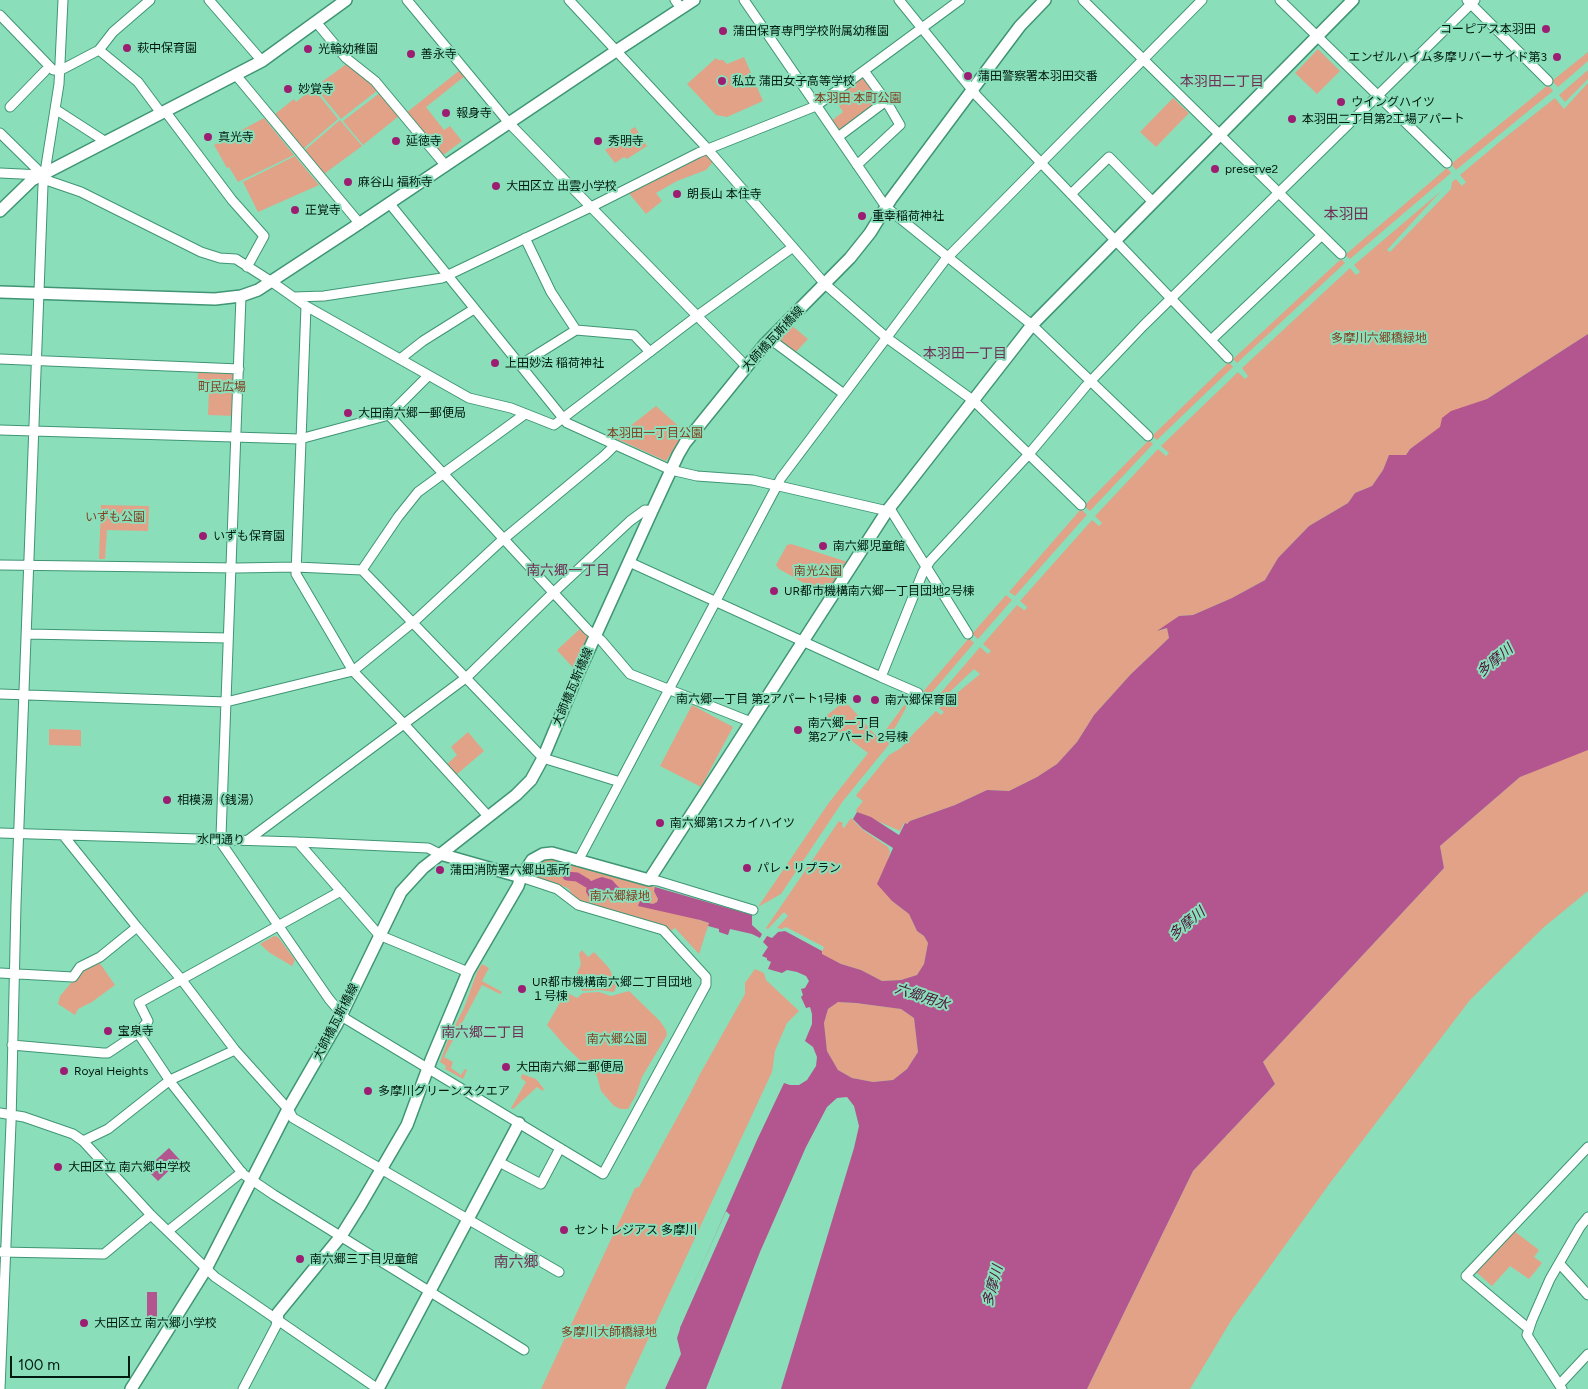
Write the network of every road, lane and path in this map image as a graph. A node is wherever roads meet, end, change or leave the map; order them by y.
1 (63, 0) edge
2 (150, 0) edge
3 (209, 0) edge
4 (346, 0) edge
5 (406, 0) edge
6 (569, 0) edge
7 (694, 0) edge
8 (744, 0) edge
9 (899, 0) edge
10 (960, 0) edge
11 (1045, 0) edge
12 (1083, 0) edge
13 (1202, 0) edge
14 (1280, 0) edge
15 (1353, 0) edge
16 (1471, 1) edge
17 (678, 4) edge
18 (0, 15) edge
19 (316, 22) junction
20 (922, 28) junction
21 (1317, 36) junction
22 (98, 50) junction
23 (616, 51) junction
24 (1143, 59) junction
25 (262, 61) junction
26 (60, 70) junction
27 (46, 71) dead end
28 (864, 71) junction
29 (235, 74) junction
30 (1548, 81) dead end
31 (973, 90) junction
32 (1378, 95) junction
33 (886, 101) junction
34 (816, 106) junction
35 (10, 107) dead end
36 (55, 108) junction
37 (163, 112) junction
38 (509, 123) junction
39 (0, 133) edge
40 (1220, 134) junction
41 (838, 137) junction
42 (106, 142) junction
43 (708, 150) junction
44 (1041, 163) junction
45 (1447, 164) dead end
46 (857, 165) junction
47 (446, 166) junction
48 (0, 173) edge
49 (45, 175) junction
50 (1279, 193) junction
51 (1071, 194) junction
52 (1153, 202) junction
53 (390, 204) junction
54 (591, 207) junction
55 (886, 207) junction
56 (0, 211) edge
57 (360, 224) junction
58 (1322, 235) junction
59 (525, 238) junction
60 (1115, 240) junction
61 (793, 247) junction
62 (1341, 254) dead end
63 (948, 256) junction
64 (247, 266) junction
65 (447, 276) junction
66 (272, 282) junction
67 (825, 284) junction
68 (0, 292) edge
69 (39, 293) junction
70 (241, 296) junction
71 (293, 297) junction
72 (1171, 299) junction
73 (306, 306) junction
74 (474, 309) junction
75 (697, 316) junction
76 (1032, 325) junction
77 (576, 330) junction
78 (887, 338) junction
79 (770, 339) junction
80 (1210, 340) junction
81 (650, 352) junction
82 (1228, 358) dead end
83 (0, 359) edge
84 (400, 359) junction
85 (36, 361) junction
86 (520, 365) junction
87 (746, 366) junction
88 (239, 369) junction
89 (428, 376) junction
90 (1091, 381) junction
91 (844, 394) junction
92 (974, 401) junction
93 (525, 414) junction
94 (390, 415) junction
95 (563, 418) junction
96 (0, 430) edge
97 (34, 431) junction
98 (1148, 436) dead end
99 (236, 438) junction
100 (300, 439) junction
101 (614, 446) junction
102 (1028, 454) junction
103 (671, 470) junction
104 (444, 473) junction
105 (778, 486) junction
106 (1081, 505) dead end
107 (652, 511) junction
108 (887, 511) junction
109 (505, 539) junction
110 (629, 562) junction
111 (0, 565) edge
112 (29, 565) junction
113 (296, 567) junction
114 (926, 567) junction
115 (231, 568) junction
116 (362, 570) junction
117 (554, 592) junction
118 (717, 602) junction
119 (413, 622) junction
120 (27, 634) junction
121 (968, 634) dead end
122 (595, 635) junction
123 (228, 638) junction
124 (802, 641) junction
125 (353, 671) junction
126 (881, 677) junction
127 (467, 678) junction
128 (669, 690) junction
129 (918, 693) dead end
130 (0, 694) edge
131 (25, 695) junction
132 (226, 702) junction
133 (751, 722) junction
134 (404, 724) junction
135 (542, 758) junction
136 (620, 782) junction
137 (488, 816) junction
138 (0, 833) edge
139 (20, 834) junction
140 (63, 835) junction
141 (221, 840) junction
142 (248, 840) junction
143 (298, 842) junction
144 (440, 854) junction
145 (578, 861) junction
146 (521, 877) junction
147 (649, 880) junction
148 (341, 891) junction
149 (752, 910) dead end
150 (280, 926) junction
151 (137, 927) junction
152 (379, 935) junction
153 (468, 972) junction
154 (0, 973) edge
155 (14, 973) junction
156 (181, 979) junction
157 (341, 1014) junction
158 (138, 1032) junction
159 (12, 1044) junction
160 (235, 1050) junction
161 (428, 1068) junction
162 (170, 1080) junction
163 (288, 1109) junction
164 (0, 1113) edge
165 (10, 1114) junction
166 (519, 1123) junction
167 (82, 1141) junction
168 (1588, 1147) edge
169 (560, 1148) junction
170 (499, 1162) junction
171 (380, 1169) junction
172 (242, 1172) junction
173 (251, 1180) junction
174 (151, 1215) junction
175 (1588, 1217) edge
176 (468, 1220) junction
177 (168, 1232) junction
178 (341, 1236) junction
179 (2, 1252) edge
180 (1559, 1263) junction
181 (206, 1269) junction
182 (559, 1272) dead end
183 (430, 1292) junction
184 (1588, 1295) edge
185 (277, 1320) junction
186 (1529, 1329) junction
187 (1, 1339) edge
188 (524, 1350) dead end
189 (1588, 1354) edge
190 (1561, 1387) edge
191 (0, 1389) edge
192 (131, 1389) edge
193 (243, 1389) edge
194 (378, 1389) edge

1 - 26 street
2 - 22 street
3 - 25 street
4 - 19 street
5 - 38 street
6 - 23 street
7 - 17 street
8 - 34 street
9 - 20 street
10 - 20 street
11 - 31 street, 大師橋瓦斯橋線
12 - 24 street
13 - 24 street
14 - 21 street
15 - 21 street
16 - 30 street
16 - 32 street
17 - 23 street
18 - 26 street
19 - 25 street
19 - 47 street
20 - 28 street
20 - 31 street
21 - 32 street
21 - 40 street
22 - 26 street
22 - 37 street
23 - 38 street
23 - 43 street
24 - 40 street
24 - 44 street
25 - 29 street
26 - 36 street
27 - 35 street
28 - 33 street
28 - 34 street
29 - 37 street
29 - 57 street
31 - 44 street
31 - 55 street, 大師橋瓦斯橋線
32 - 45 street
32 - 50 street
33 - 41 street
33 - 46 street
34 - 41 street
34 - 43 street
36 - 42 street
36 - 49 street
37 - 42 street
37 - 64 street
38 - 47 street
38 - 54 street
39 - 49 street
40 - 50 street
40 - 52 street
41 - 46 street
42 - 49 street
43 - 54 street
43 - 61 street
44 - 51 street
44 - 63 street
46 - 55 street
47 - 53 street
48 - 49 street
49 - 56 street
49 - 64 street
49 - 69 street
50 - 58 street
50 - 72 street
51 - 52 street
51 - 60 street
52 - 60 street
53 - 57 street
53 - 65 street
54 - 59 street
54 - 75 street
55 - 63 street
55 - 67 street, 大師橋瓦斯橋線
57 - 66 street
58 - 62 street
58 - 80 street
59 - 65 street
59 - 77 street
60 - 72 street
60 - 76 street
61 - 67 street
61 - 75 street
63 - 76 street
63 - 78 street
64 - 66 street
65 - 71 street
65 - 74 street
66 - 70 street
66 - 71 street
67 - 78 street
67 - 79 street, 大師橋瓦斯橋線
68 - 69 street
69 - 70 street
69 - 85 street
70 - 88 street
71 - 73 street
72 - 80 street
72 - 90 street
73 - 84 street
73 - 100 street
74 - 84 street
74 - 86 street
75 - 81 street
75 - 87 street
76 - 90 street
76 - 92 street
77 - 81 street
77 - 86 street
78 - 91 street
78 - 92 street
79 - 87 street, 大師橋瓦斯橋線
79 - 91 street
80 - 82 street
81 - 95 street
83 - 85 street
84 - 89 street
85 - 88 street
85 - 97 street
86 - 95 street
87 - 103 street, 大師橋瓦斯橋線
88 - 99 street
89 - 93 street
89 - 94 street
90 - 98 street
90 - 102 street
91 - 105 street
92 - 102 street
92 - 108 street
93 - 95 street
93 - 104 street
94 - 100 street
94 - 104 street
95 - 101 street
96 - 97 street
97 - 99 street
97 - 112 street
99 - 100 street
99 - 115 street
100 - 113 street
101 - 103 street
101 - 109 street
102 - 106 street
102 - 114 street
103 - 105 street
103 - 107 street, 大師橋瓦斯橋線
104 - 109 street
104 - 116 street
105 - 108 street
105 - 118 street
107 - 110 street, 大師橋瓦斯橋線
107 - 117 street
108 - 114 street
108 - 124 street
109 - 117 street
109 - 119 street
110 - 118 street
110 - 122 street, 大師橋瓦斯橋線
111 - 112 street
112 - 115 street
112 - 120 street
113 - 115 street
113 - 116 street
113 - 125 street
114 - 121 street
114 - 126 street
115 - 123 street
116 - 119 street
117 - 122 street
117 - 127 street
118 - 124 street
118 - 128 street
119 - 125 street
119 - 127 street
120 - 123 street
120 - 131 street
122 - 128 street
122 - 135 street, 大師橋瓦斯橋線
123 - 132 street
124 - 126 street
124 - 133 street
125 - 132 street
125 - 134 street
126 - 129 street
127 - 134 street
127 - 135 street
128 - 133 street
128 - 136 street
130 - 131 street
131 - 132 street
131 - 139 street
132 - 141 street
133 - 147 street
134 - 137 street
134 - 142 street
135 - 136 street
135 - 137 street, 大師橋瓦斯橋線
136 - 145 street
137 - 144 street, 大師橋瓦斯橋線
138 - 139 street, 水門通り
139 - 140 street, 水門通り
139 - 155 street
140 - 141 street, 水門通り
140 - 151 street
141 - 142 street, 水門通り
141 - 150 street
142 - 143 street, 水門通り
143 - 144 street, 水門通り
143 - 148 street
144 - 146 street
144 - 152 street, 大師橋瓦斯橋線
145 - 146 street
145 - 147 street
146 - 153 street
146 - 169 street
147 - 149 street
148 - 150 street
148 - 152 street
150 - 156 street
150 - 157 street
151 - 155 street
151 - 156 street
152 - 153 street
152 - 157 street, 大師橋瓦斯橋線
153 - 161 street
154 - 155 street
155 - 159 street
156 - 158 street
156 - 160 street
157 - 161 street
157 - 163 street, 大師橋瓦斯橋線
158 - 159 street
158 - 162 street
159 - 165 street
160 - 162 street
160 - 163 street
161 - 166 street
161 - 171 street
162 - 167 street
162 - 172 street
163 - 171 street
163 - 173 street, 大師橋瓦斯橋線
164 - 165 street
165 - 167 street
165 - 179 street
166 - 169 street
166 - 170 street
167 - 174 street
168 - 186 street
169 - 170 street
170 - 176 street
171 - 176 street
171 - 178 street
172 - 173 street
172 - 177 street
173 - 178 street
173 - 181 street, 大師橋瓦斯橋線
174 - 177 street
174 - 179 street
175 - 180 street
176 - 182 street
176 - 183 street
177 - 181 street
178 - 183 street
178 - 185 street
179 - 187 street
180 - 184 street
180 - 186 street
181 - 185 street
181 - 192 street, 大師橋瓦斯橋線
183 - 188 street
183 - 194 street
185 - 193 street
185 - 194 street
186 - 190 street
187 - 191 street
189 - 190 street

